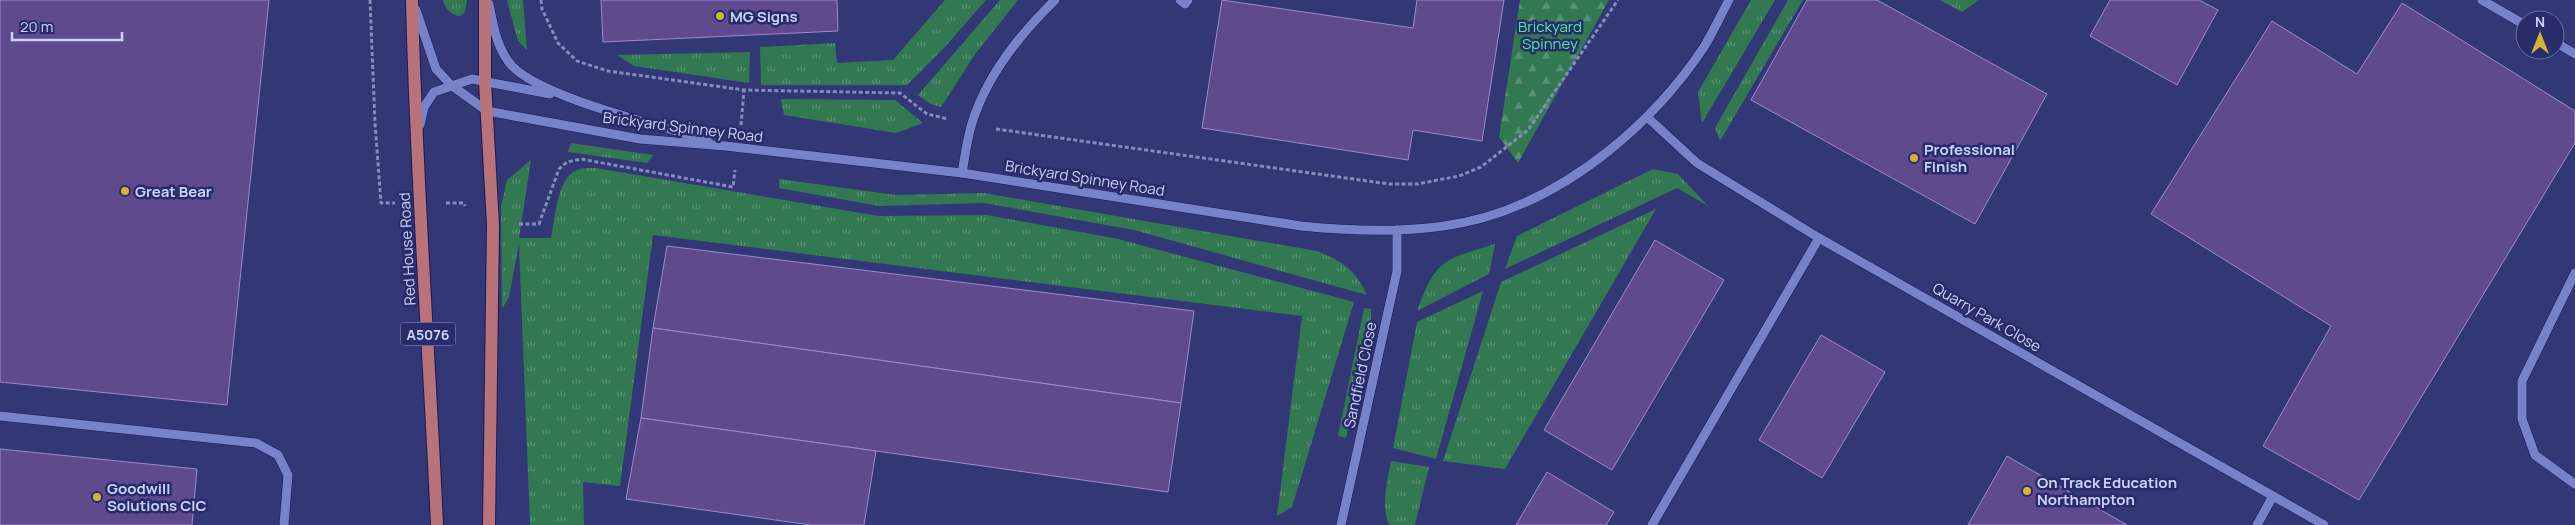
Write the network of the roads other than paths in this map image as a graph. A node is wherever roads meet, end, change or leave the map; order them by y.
1 (412, 0) edge
2 (487, 0) edge
3 (1054, 0) edge
4 (1180, 0) edge
5 (1188, 0) edge
6 (1729, 0) edge
7 (2482, 0) edge
8 (2515, 19) edge
9 (485, 82) junction
10 (451, 85) junction
11 (566, 97) junction
12 (487, 110) junction
13 (1646, 117) junction
14 (416, 142) junction
15 (726, 146) junction
16 (962, 172) junction
17 (1397, 230) junction
18 (1819, 238) junction
19 (2575, 273) edge
20 (0, 416) edge
21 (2575, 484) edge
22 (2273, 496) junction
23 (284, 525) edge
24 (437, 525) edge
25 (489, 525) edge
26 (1341, 525) edge
27 (1652, 525) edge
28 (2257, 525) edge
29 (2324, 525) edge

1 - 10 street, Brickyard Spinney Road
1 - 14 main road, Red House Road / A5076
2 - 9 main road
2 - 11 street
3 - 16 street
4 - 5 street
6 - 13 street, Brickyard Spinney Road
7 - 8 street
9 - 10 street
9 - 11 street
9 - 12 main road
10 - 12 street, Brickyard Spinney Road
10 - 14 street
11 - 15 street
12 - 15 street, Brickyard Spinney Road
12 - 25 main road
13 - 17 street, Brickyard Spinney Road
13 - 18 street, Quarry Park Close
14 - 24 main road, Red House Road / A5076
15 - 16 street, Brickyard Spinney Road
16 - 17 street, Brickyard Spinney Road
17 - 26 street, Sandfield Close
18 - 22 street, Quarry Park Close
18 - 27 street
19 - 21 street
20 - 23 street
22 - 28 street
22 - 29 street, Quarry Park Close

